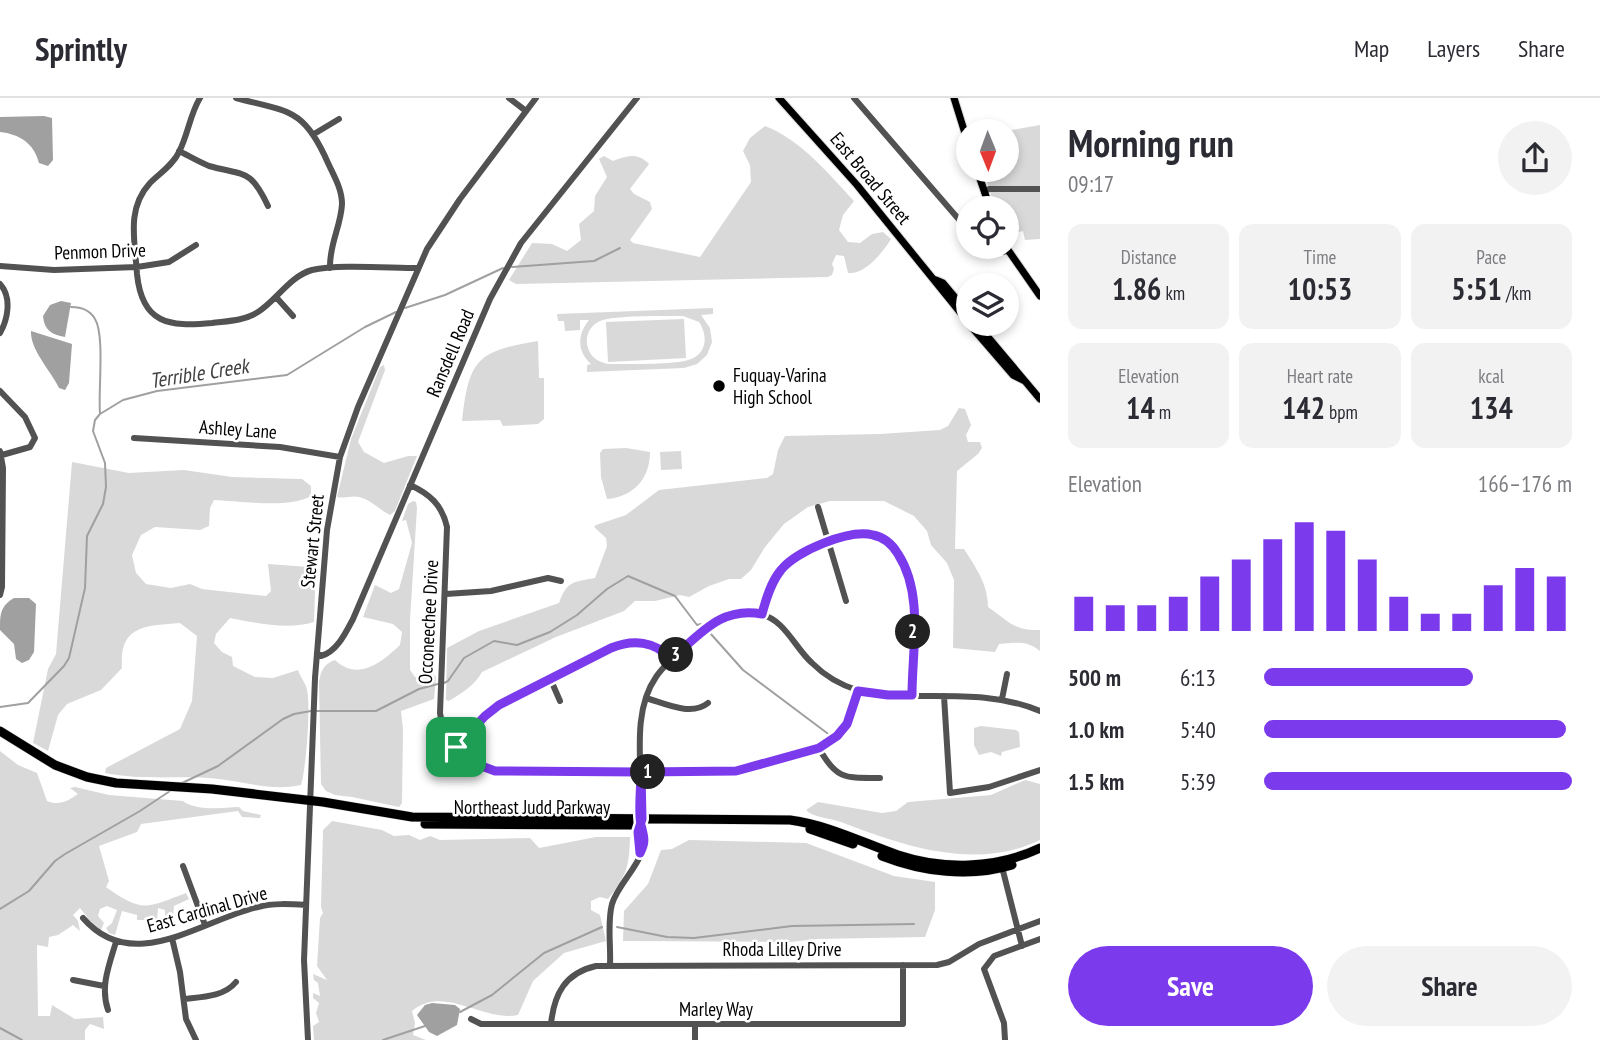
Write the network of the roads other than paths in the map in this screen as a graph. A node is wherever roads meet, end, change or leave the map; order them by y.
1 (200, 98) edge
2 (236, 98) edge
3 (509, 98) edge
4 (536, 98) edge
5 (637, 98) edge
6 (779, 98) edge
7 (854, 98) edge
8 (954, 98) edge
9 (526, 111) junction
10 (338, 119) dead end
11 (961, 119) edge
12 (314, 134) junction
13 (179, 151) junction
14 (981, 182) edge
15 (1040, 189) edge
16 (984, 192) junction
17 (985, 196) edge
18 (268, 206) dead end
19 (956, 216) edge
20 (196, 245) dead end
21 (1014, 259) edge
22 (0, 266) edge
23 (137, 267) junction
24 (330, 268) junction
25 (418, 268) junction
26 (936, 280) junction
27 (0, 284) edge
28 (1040, 296) edge
29 (276, 297) junction
30 (956, 299) edge
31 (956, 309) edge
32 (293, 316) dead end
33 (0, 333) edge
34 (979, 336) edge
35 (987, 336) edge
36 (1024, 381) junction
37 (0, 391) edge
38 (1040, 400) edge
39 (134, 438) dead end
40 (1, 453) edge
41 (340, 457) junction
42 (410, 485) junction
43 (818, 507) dead end
44 (1, 515) edge
45 (828, 543) junction
46 (561, 581) dead end
47 (446, 594) junction
48 (0, 595) edge
49 (846, 601) dead end
50 (762, 614) junction
51 (317, 653) junction
52 (671, 659) junction
53 (1007, 674) dead end
54 (550, 678) junction
55 (858, 691) junction
56 (912, 695) junction
57 (944, 696) junction
58 (646, 698) junction
59 (1002, 699) junction
60 (561, 701) dead end
61 (708, 703) dead end
62 (1040, 711) edge
63 (0, 731) edge
64 (456, 747) junction
65 (819, 748) junction
66 (440, 764) dead end
67 (1040, 770) edge
68 (641, 772) junction
69 (880, 778) dead end
70 (311, 802) junction
71 (641, 822) junction
72 (1040, 848) edge
73 (1040, 854) edge
74 (1001, 865) junction
75 (183, 866) dead end
76 (306, 905) junction
77 (83, 918) dead end
78 (1040, 921) edge
79 (205, 925) junction
80 (1017, 930) junction
81 (172, 938) junction
82 (1040, 939) edge
83 (116, 942) junction
84 (1022, 946) junction
85 (610, 965) junction
86 (903, 965) junction
87 (73, 980) dead end
88 (236, 982) dead end
89 (104, 986) junction
90 (184, 999) junction
91 (108, 1010) dead end
92 (471, 1019) dead end
93 (551, 1024) junction
94 (695, 1024) junction
95 (196, 1040) edge
96 (308, 1040) edge
97 (695, 1040) edge
98 (1006, 1040) edge

1 - 13 street
2 - 12 street
3 - 9 street
4 - 9 street, Stewart Street
5 - 42 street, Ransdell Road
6 - 26 main road, East Broad Street
7 - 19 street
8 - 11 main road
9 - 25 street, Stewart Street
10 - 12 street
12 - 24 street
13 - 18 street
13 - 23 street
14 - 16 main road
15 - 16 street
16 - 17 main road
20 - 23 street, Penmon Drive
21 - 28 main road
22 - 23 street, Penmon Drive
23 - 29 street
24 - 25 street
24 - 29 street
25 - 41 street, Stewart Street
26 - 30 main road, East Broad Street
26 - 31 main road, East Broad Street
27 - 33 street
29 - 32 street
34 - 36 main road, East Broad Street
35 - 36 main road, East Broad Street
36 - 38 main road, East Broad Street
37 - 40 street
39 - 41 street, Ashley Lane
40 - 44 street
41 - 51 street, Stewart Street
42 - 47 street, Occoneechee Drive
42 - 51 street, Ransdell Road
43 - 45 street
44 - 48 street
45 - 49 street
45 - 50 street
45 - 56 street
46 - 47 street
47 - 64 street, Occoneechee Drive
50 - 52 street
50 - 55 street
51 - 70 street, Stewart Street
52 - 54 street
52 - 58 street
53 - 59 street
54 - 60 street
54 - 64 street
55 - 56 street
55 - 65 street, Occoneechee Drive
56 - 57 street
57 - 59 street
57 - 67 street
58 - 61 street
58 - 68 street
59 - 62 street
63 - 70 highway, Northeast Judd Parkway
64 - 66 street
64 - 68 street, Occoneechee Drive
65 - 68 street, Occoneechee Drive
65 - 69 street
68 - 71 street
70 - 71 highway, Northeast Judd Parkway
70 - 76 street, Stewart Street
71 - 74 highway, Northeast Judd Parkway
71 - 85 street
72 - 74 highway, Northeast Judd Parkway
73 - 74 highway, Northeast Judd Parkway
74 - 80 street
75 - 79 street
76 - 79 street, East Cardinal Drive
76 - 96 street, Stewart Street
77 - 83 street
78 - 80 street, Rhoda Lilley Drive
79 - 81 street, East Cardinal Drive
80 - 84 street
80 - 86 street, Rhoda Lilley Drive
81 - 83 street, East Cardinal Drive
81 - 90 street
82 - 84 street
83 - 89 street
84 - 98 street
85 - 86 street, Rhoda Lilley Drive
85 - 93 street, Rhoda Lilley Drive
86 - 94 street, Marley Way
87 - 89 street
88 - 90 street
89 - 91 street
90 - 95 street
92 - 93 street, Marley Way
93 - 94 street, Marley Way
94 - 97 street

